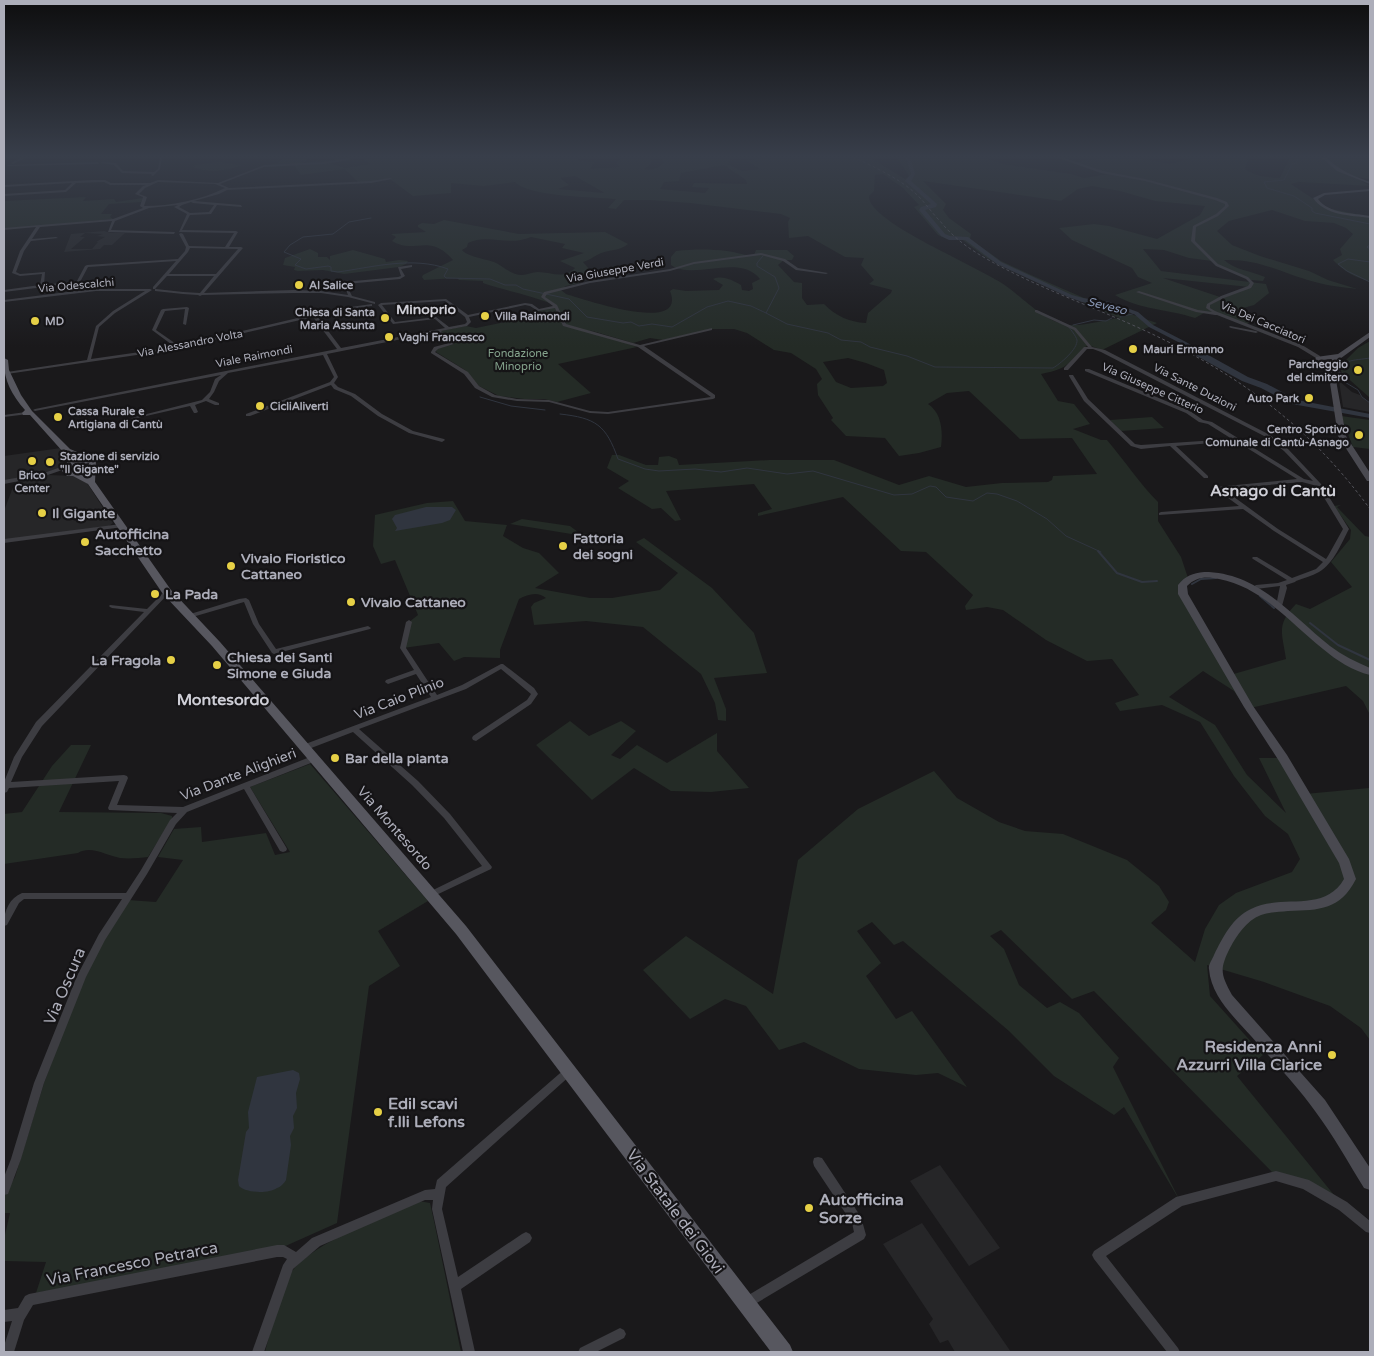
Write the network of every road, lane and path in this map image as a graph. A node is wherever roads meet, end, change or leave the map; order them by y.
1 (110, 220) edge
2 (114, 220) edge
3 (185, 220) edge
4 (1207, 220) edge
5 (39, 226) junction
6 (4, 229) edge
7 (178, 232) junction
8 (56, 238) dead end
9 (29, 240) junction
10 (188, 248) junction
11 (226, 248) junction
12 (179, 260) junction
13 (411, 266) dead end
14 (826, 273) dead end
15 (166, 275) junction
16 (217, 275) junction
17 (78, 282) junction
18 (42, 286) junction
19 (153, 290) junction
20 (4, 291) edge
21 (77, 292) junction
22 (1138, 292) dead end
23 (200, 294) junction
24 (350, 295) junction
25 (4, 301) edge
26 (373, 304) junction
27 (380, 305) junction
28 (556, 306) junction
29 (1036, 310) dead end
30 (1220, 315) junction
31 (315, 316) junction
32 (467, 316) junction
33 (185, 324) dead end
34 (1232, 327) dead end
35 (447, 328) junction
36 (710, 329) dead end
37 (437, 330) junction
38 (1268, 334) junction
39 (1370, 334) edge
40 (640, 346) junction
41 (178, 347) junction
42 (1091, 348) junction
43 (340, 350) junction
44 (324, 353) junction
45 (4, 360) edge
46 (89, 360) junction
47 (1332, 364) junction
48 (1066, 369) dead end
49 (1087, 370) dead end
50 (226, 372) junction
51 (7, 373) junction
52 (1071, 376) dead end
53 (332, 383) junction
54 (205, 399) junction
55 (192, 404) junction
56 (217, 404) dead end
57 (31, 412) junction
58 (196, 412) dead end
59 (248, 415) dead end
60 (4, 416) edge
61 (133, 418) dead end
62 (442, 440) dead end
63 (1236, 440) junction
64 (1172, 445) junction
65 (67, 451) junction
66 (90, 464) junction
67 (70, 470) junction
68 (1206, 477) dead end
69 (1302, 480) junction
70 (1370, 480) edge
71 (4, 482) edge
72 (91, 482) junction
73 (1319, 485) junction
74 (1244, 508) junction
75 (1161, 514) dead end
76 (121, 526) junction
77 (4, 541) edge
78 (1255, 558) dead end
79 (1327, 562) junction
80 (1293, 581) junction
81 (1281, 585) junction
82 (1256, 587) junction
83 (1265, 594) junction
84 (170, 596) junction
85 (112, 606) dead end
86 (1280, 606) junction
87 (152, 608) junction
88 (189, 616) junction
89 (409, 622) dead end
90 (368, 628) dead end
91 (418, 671) junction
92 (1370, 672) edge
93 (388, 682) dead end
94 (435, 698) junction
95 (354, 729) junction
96 (476, 738) dead end
97 (304, 748) junction
98 (312, 759) junction
99 (246, 786) junction
100 (5, 788) edge
101 (184, 810) junction
102 (283, 849) dead end
103 (432, 894) junction
104 (129, 896) junction
105 (4, 922) edge
106 (569, 1071) junction
107 (818, 1162) dead end
108 (1370, 1182) edge
109 (4, 1190) edge
110 (439, 1194) junction
111 (1370, 1228) edge
112 (526, 1238) dead end
113 (296, 1258) junction
114 (455, 1286) junction
115 (746, 1304) junction
116 (22, 1313) junction
117 (4, 1316) edge
118 (620, 1334) dead end
119 (8, 1352) edge
120 (258, 1352) edge
121 (469, 1352) edge
122 (584, 1352) edge
123 (783, 1352) edge
124 (1174, 1352) edge

1 - 5 street
2 - 7 street
3 - 7 street
4 - 30 street, Via Dei Cacciatori
5 - 6 street
5 - 9 street
7 - 10 street
7 - 11 street
8 - 9 street
9 - 18 street
10 - 11 street
10 - 12 street
11 - 16 street
12 - 15 street
12 - 17 street
13 - 24 street
14 - 28 street, Via Giuseppe Verdi
15 - 16 street
15 - 19 street
16 - 23 street
17 - 18 street
17 - 21 street
18 - 20 street
19 - 21 street, Via Odescalchi
19 - 23 street, Via Odescalchi
19 - 46 street
21 - 25 street, Via Odescalchi
22 - 30 street
23 - 24 street, Via Odescalchi
24 - 26 street, Via Odescalchi
26 - 27 street
26 - 31 street, Via Alessandro Volta
27 - 32 street
27 - 35 street
28 - 32 street
28 - 40 street, Via Giuseppe Verdi
29 - 42 street
30 - 38 street, Via Dei Cacciatori
31 - 41 street, Via Alessandro Volta
31 - 43 street
32 - 35 street, Viale Raimondi
33 - 41 street
34 - 38 street
35 - 37 street, Viale Raimondi
36 - 40 street
37 - 40 street
37 - 43 street, Viale Raimondi
38 - 47 street, Via Dei Cacciatori
39 - 47 main road
41 - 46 street, Via Alessandro Volta
42 - 48 street
42 - 73 street, Via Sante Duzioni
43 - 44 street, Viale Raimondi
44 - 50 street, Viale Raimondi
44 - 53 street
45 - 51 main road
46 - 51 street, Via Alessandro Volta
47 - 70 main road
49 - 63 street, Via Giuseppe Citterio
50 - 54 street
50 - 57 street, Viale Raimondi
51 - 57 main road
52 - 64 street
53 - 59 street
53 - 62 street
54 - 55 street
54 - 56 street
55 - 58 street
55 - 61 street
57 - 60 street, Viale Raimondi
57 - 65 main road
63 - 64 street
63 - 69 street, Via Giuseppe Citterio
64 - 68 street
65 - 66 main road
65 - 67 main road
66 - 67 main road
66 - 72 main road
67 - 71 street
67 - 72 main road
69 - 73 street
69 - 74 street
72 - 76 main road, Via Montesordo
73 - 79 street, Via Sante Duzioni
74 - 75 street
74 - 79 street
76 - 77 street
76 - 84 main road, Via Montesordo
78 - 80 street
79 - 80 street
80 - 81 street
81 - 82 street
81 - 83 street
81 - 86 street
82 - 83 main road
82 - 108 main road
83 - 86 main road
84 - 87 street
84 - 88 main road, Via Montesordo
85 - 87 street
86 - 92 main road
87 - 100 street
88 - 90 street
88 - 97 main road, Via Montesordo
89 - 91 street
91 - 93 street
91 - 94 street
94 - 95 street, Via Caio Plinio
94 - 96 street, Via Caio Plinio
95 - 97 street, Via Caio Plinio
95 - 103 street
97 - 98 main road, Via Montesordo
98 - 99 street, Via Dante Alighieri
98 - 103 main road, Via Montesordo
99 - 101 street, Via Dante Alighieri
99 - 102 street
100 - 101 street, Via Dante Alighieri
101 - 104 street, Via Oscura
103 - 106 main road, Via Montesordo
104 - 105 street
104 - 109 street, Via Oscura
106 - 110 street
106 - 115 main road, Via Statale dei Giovi
107 - 115 street
110 - 113 street
110 - 114 street
111 - 124 street
112 - 114 street
113 - 116 street, Via Francesco Petrarca
113 - 120 street
114 - 121 street
115 - 123 main road, Via Statale dei Giovi
116 - 117 street
116 - 119 street, Via Francesco Petrarca
118 - 122 street

